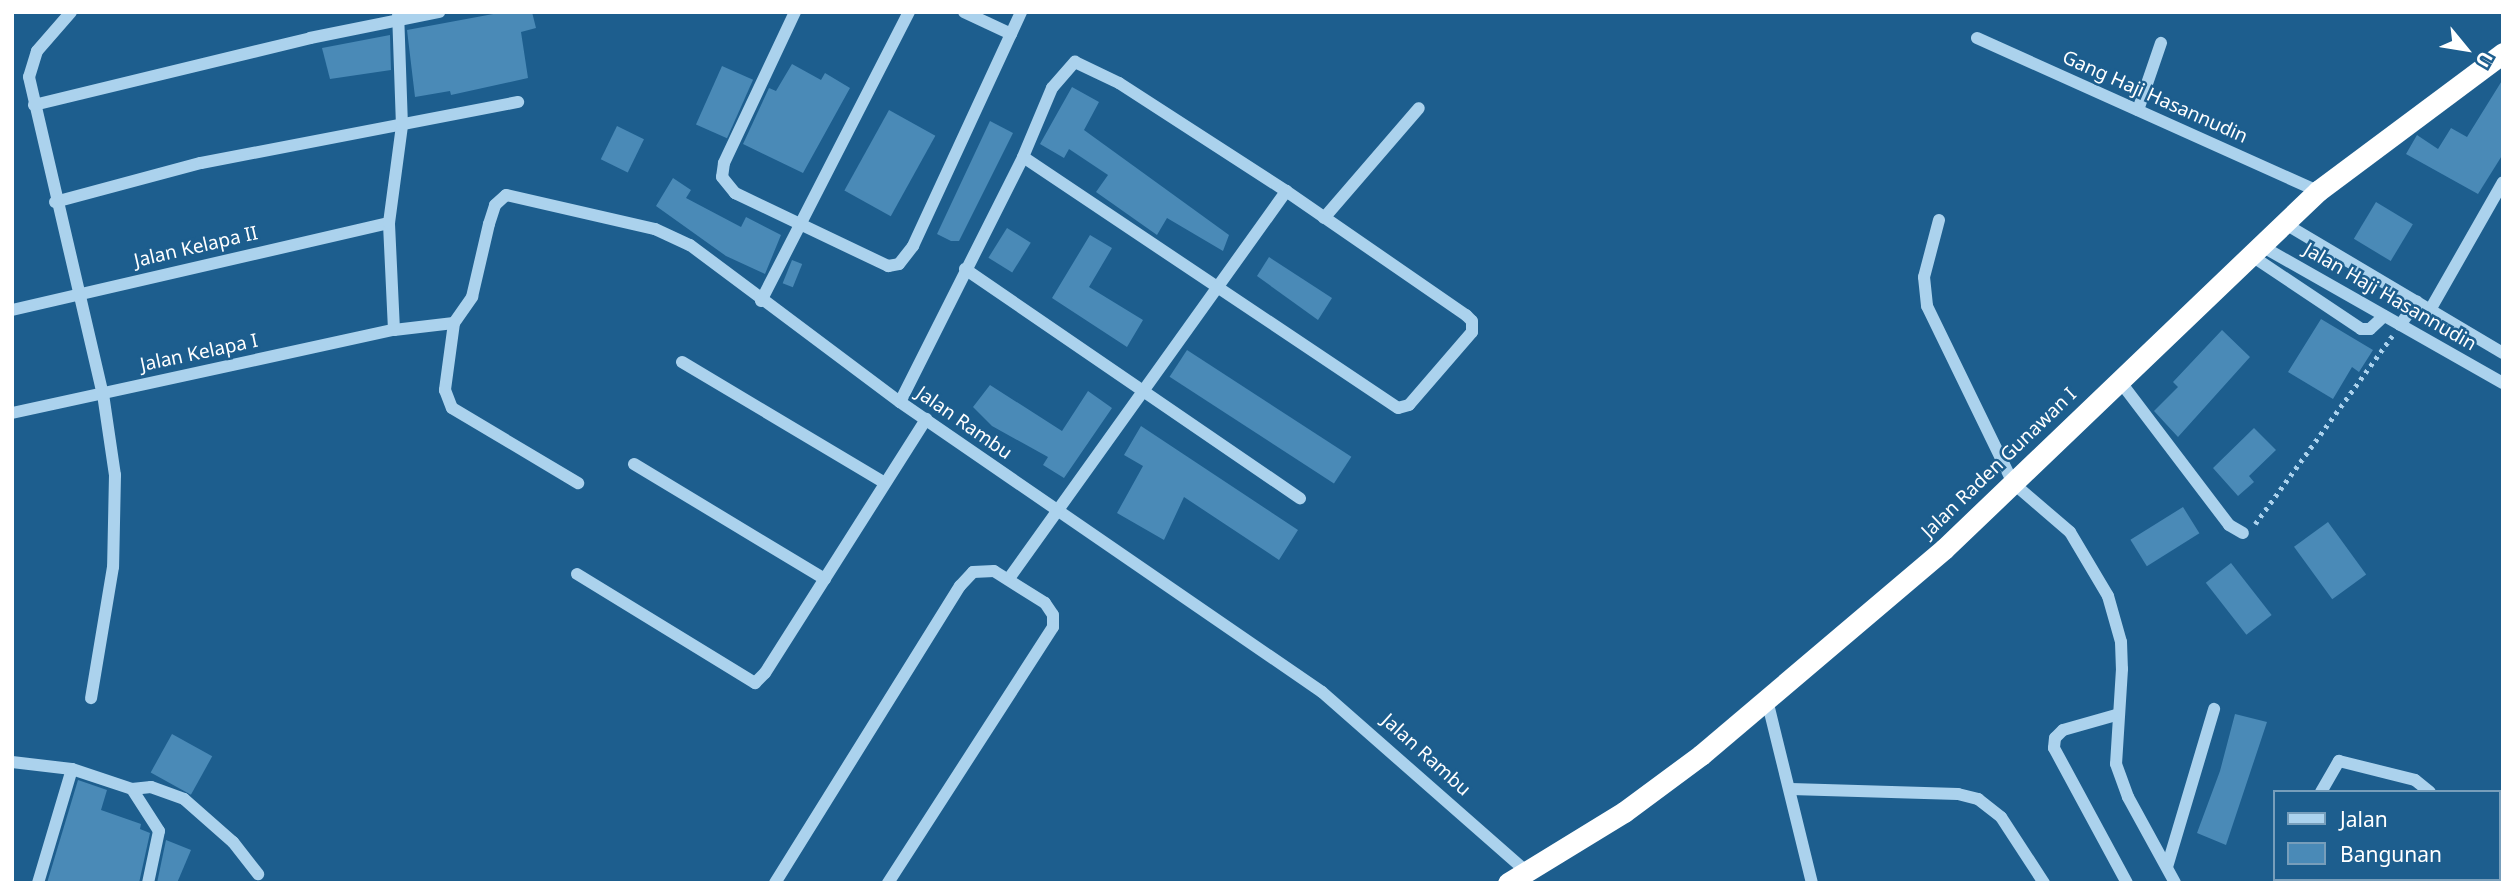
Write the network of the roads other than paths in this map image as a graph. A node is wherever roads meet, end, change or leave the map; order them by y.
1 (71, 12) edge
2 (439, 12) edge
3 (795, 12) edge
4 (909, 12) edge
5 (964, 12) edge
6 (1021, 12) edge
7 (398, 15) edge
8 (1011, 34) junction
9 (1978, 38) dead end
10 (2161, 43) dead end
11 (2503, 53) edge
12 (519, 102) dead end
13 (34, 105) junction
14 (1419, 108) dead end
15 (2138, 110) junction
16 (402, 125) junction
17 (1023, 157) junction
18 (2503, 183) edge
19 (1286, 191) junction
20 (2318, 191) junction
21 (55, 202) junction
22 (1324, 218) junction
23 (1939, 220) dead end
24 (2283, 222) junction
25 (388, 223) junction
26 (800, 225) junction
27 (2254, 249) junction
28 (965, 269) junction
29 (1219, 284) junction
30 (79, 294) junction
31 (761, 301) junction
32 (2417, 302) junction
33 (12, 310) edge
34 (2430, 310) junction
35 (2384, 316) junction
36 (454, 323) junction
37 (2400, 325) junction
38 (394, 330) junction
39 (2503, 353) edge
40 (682, 362) dead end
41 (2119, 380) junction
42 (2503, 383) edge
43 (1144, 389) junction
44 (103, 394) junction
45 (900, 402) junction
46 (12, 413) edge
47 (926, 419) junction
48 (634, 464) dead end
49 (578, 482) dead end
50 (885, 483) junction
51 (2013, 483) junction
52 (1300, 498) dead end
53 (1054, 511) junction
54 (2243, 533) road end
55 (576, 574) dead end
56 (1010, 578) junction
57 (825, 579) junction
58 (91, 698) dead end
59 (1767, 700) junction
60 (2214, 709) dead end
61 (2116, 715) junction
62 (12, 762) edge
63 (72, 769) junction
64 (132, 789) junction
65 (1791, 789) junction
66 (2322, 790) edge
67 (2428, 790) edge
68 (2166, 867) junction
69 (1528, 873) junction
70 (258, 874) dead end
71 (38, 883) edge
72 (148, 883) edge
73 (775, 883) edge
74 (888, 883) edge
75 (1508, 883) edge
76 (1812, 883) edge
77 (2044, 883) edge
78 (2127, 883) edge
79 (2175, 883) edge

1 - 13 street
2 - 7 street
3 - 26 street
4 - 26 street
5 - 8 street
6 - 8 street
7 - 13 street
7 - 16 street
8 - 26 street
9 - 15 street, Gang Haji Hasannudin
10 - 15 street
11 - 20 highway, Jalan Raden Gunawan I
12 - 16 street
13 - 21 street
14 - 22 street
15 - 20 street, Gang Haji Hasannudin
16 - 21 street
16 - 25 street
17 - 19 street
17 - 28 street
17 - 29 street
18 - 34 street
19 - 22 street
19 - 29 street
20 - 24 highway, Jalan Raden Gunawan I
21 - 30 street
22 - 29 street
23 - 51 street
24 - 27 highway, Jalan Raden Gunawan I
24 - 32 street, Jalan Haji Hasannudin
25 - 30 street, Jalan Kelapa II
25 - 38 street
26 - 31 street
27 - 35 street, Jalan Haji Hasannudin
27 - 35 street
27 - 41 highway, Jalan Raden Gunawan I
28 - 43 street
28 - 45 street
29 - 43 street
30 - 33 street, Jalan Kelapa II
30 - 44 street
31 - 36 street, Jalan Rambu
31 - 45 street, Jalan Rambu
32 - 34 street, Jalan Haji Hasannudin
32 - 37 street
34 - 39 street, Jalan Haji Hasannudin
35 - 37 street, Jalan Haji Hasannudin
36 - 38 street
36 - 49 street
37 - 42 street, Jalan Haji Hasannudin
38 - 44 street, Jalan Kelapa I
40 - 50 street
41 - 51 highway, Jalan Raden Gunawan I
41 - 54 street
43 - 52 street
43 - 53 street
44 - 46 street, Jalan Kelapa I
44 - 58 street
45 - 47 street, Jalan Rambu
47 - 50 street
47 - 53 street, Jalan Rambu
48 - 57 street
50 - 57 street
51 - 59 highway, Jalan Raden Gunawan I
51 - 61 street
53 - 56 street
53 - 69 street, Jalan Rambu
55 - 57 street
56 - 73 street
56 - 74 street
59 - 65 street
59 - 69 highway, Jalan Raden Gunawan I
60 - 68 street
61 - 68 street
61 - 78 street
62 - 63 street
63 - 64 street
63 - 71 street
64 - 70 street
64 - 72 street
65 - 76 street
65 - 77 street
66 - 67 street
68 - 79 street
69 - 75 highway, Jalan Raden Gunawan I

